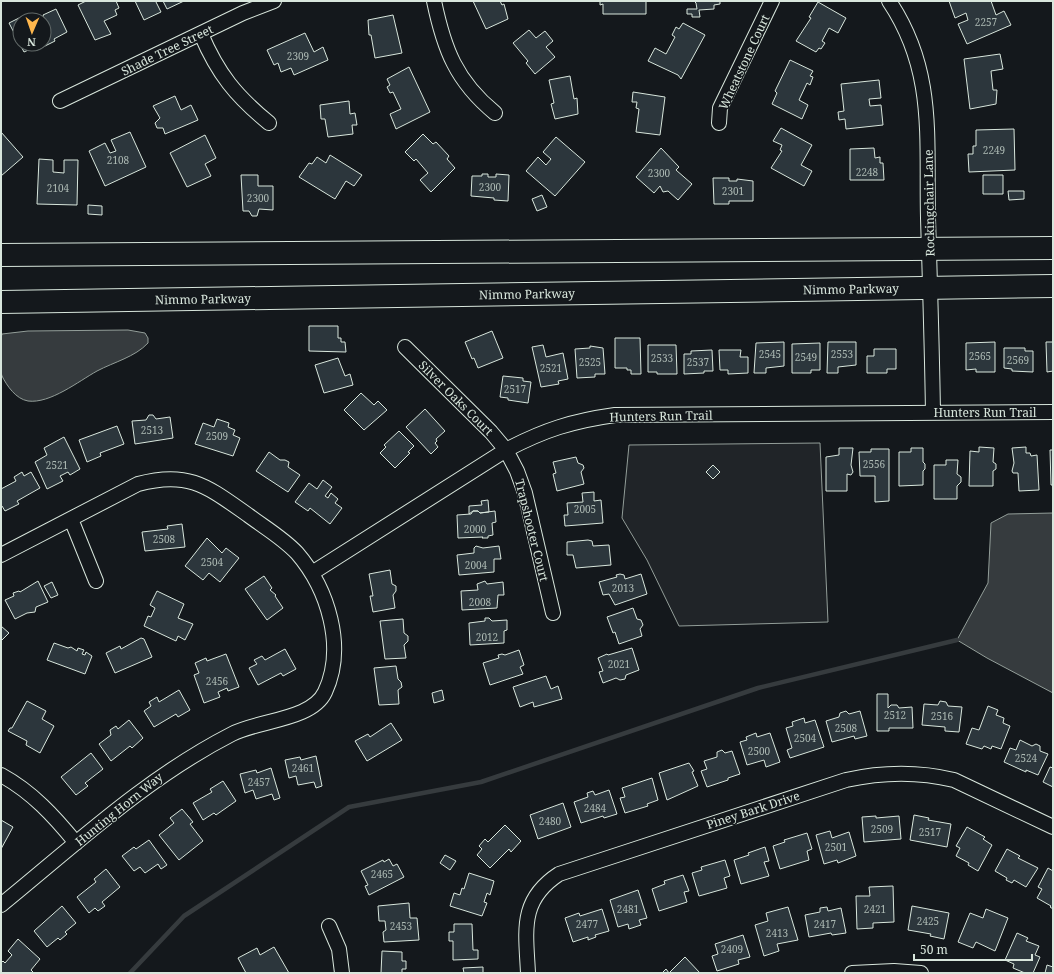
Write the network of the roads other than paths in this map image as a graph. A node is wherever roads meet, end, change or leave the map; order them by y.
1 (274, 1) edge
2 (434, 1) edge
3 (772, 1) edge
4 (889, 1) edge
5 (201, 34) junction
6 (60, 101) dead end
7 (495, 113) dead end
8 (269, 123) dead end
9 (719, 123) dead end
10 (1053, 248) edge
11 (929, 249) junction
12 (1, 255) edge
13 (1053, 286) edge
14 (930, 288) junction
15 (1, 302) edge
16 (405, 347) dead end
17 (1053, 412) edge
18 (933, 413) junction
19 (506, 450) junction
20 (71, 519) junction
21 (1, 555) edge
22 (312, 573) junction
23 (96, 581) dead end
24 (553, 613) dead end
25 (1, 775) edge
26 (1053, 827) edge
27 (76, 844) junction
28 (1, 905) edge
29 (329, 926) dead end
30 (342, 973) edge
31 (528, 973) edge
32 (852, 973) edge
33 (921, 973) edge

1 - 5 street, Shade Tree Street
2 - 7 street
3 - 9 street, Wheatstone Court
4 - 11 street, Rockingchair Lane
5 - 6 street, Shade Tree Street
5 - 8 street
10 - 11 highway
11 - 12 highway
11 - 14 street, Rockingchair Lane
13 - 14 highway, Nimmo Parkway
14 - 15 highway, Nimmo Parkway
14 - 18 street, Rockingchair Lane
16 - 19 street, Silver Oaks Court
17 - 18 street, Hunters Run Trail
18 - 19 street, Hunters Run Trail
19 - 22 street, Hunters Run Trail
19 - 24 street, Trapshooter Court
20 - 21 street, Hunting Horn Way
20 - 22 street, Hunting Horn Way
20 - 23 street
22 - 27 street, Hunting Horn Way
25 - 27 street
26 - 31 street, Piney Bark Drive
27 - 28 street, Hunting Horn Way
29 - 30 street
32 - 33 street

